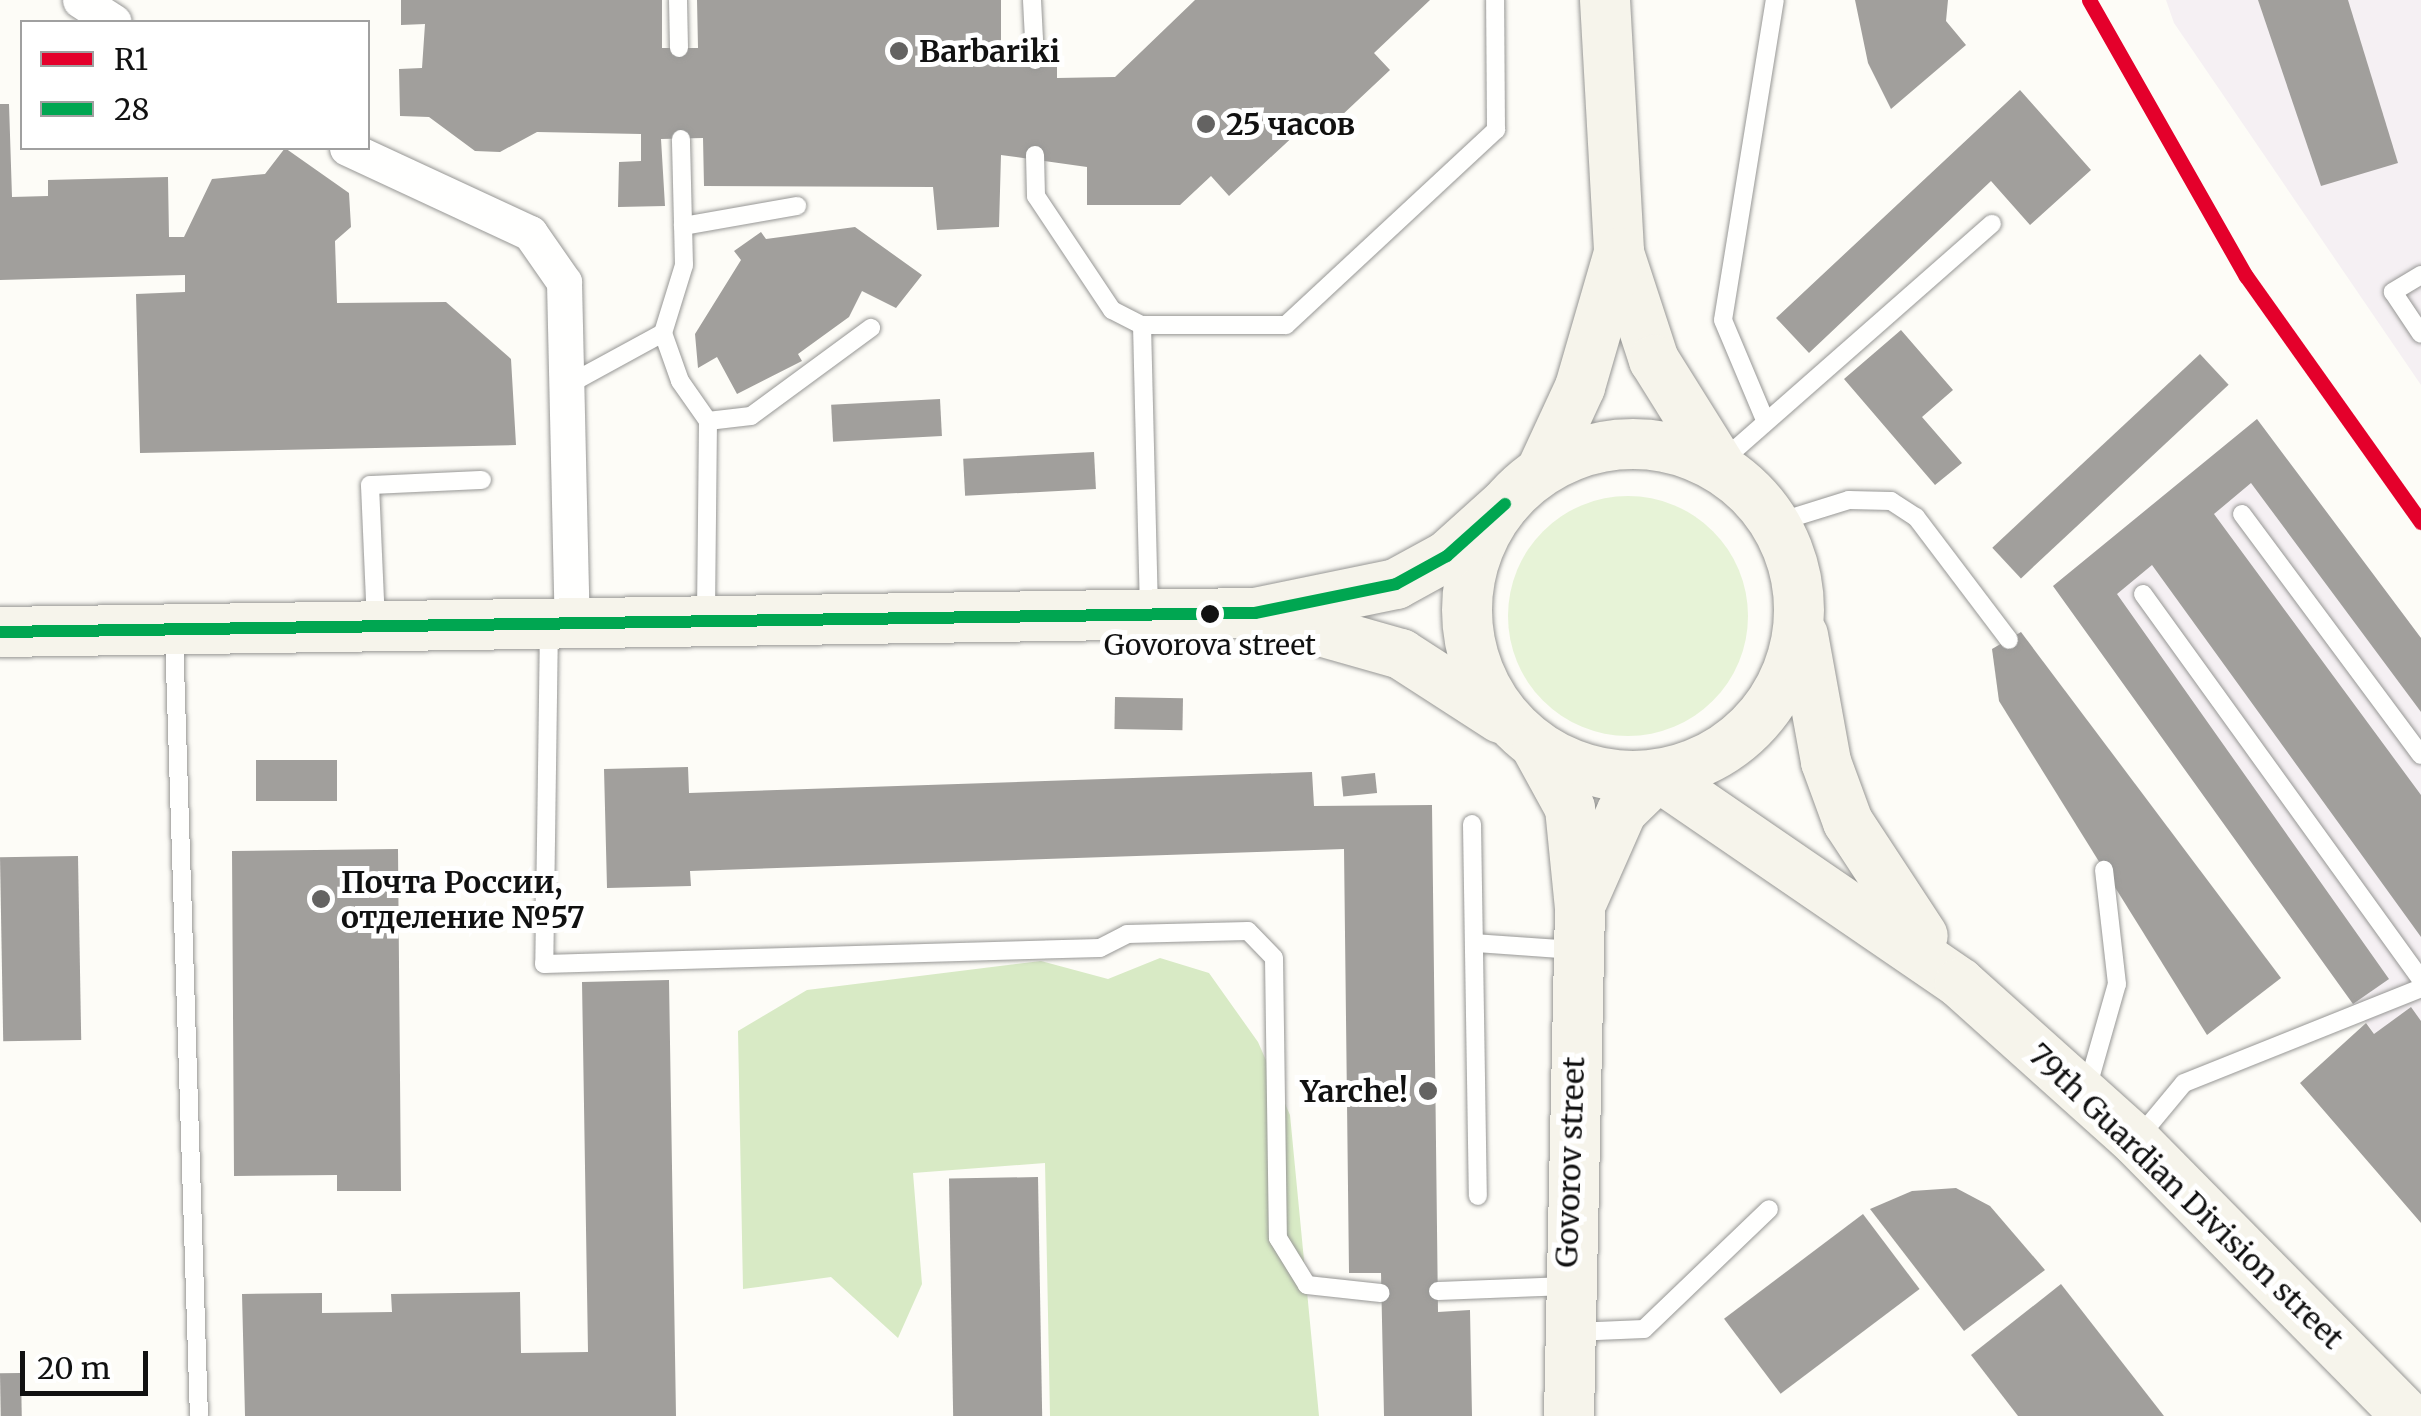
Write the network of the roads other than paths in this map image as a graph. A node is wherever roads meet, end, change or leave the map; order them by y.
1 (678, 0) edge
2 (1032, 0) edge
3 (1495, 0) edge
4 (1605, 0) edge
5 (1775, 0) edge
6 (680, 48) dead end
7 (1035, 60) dead end
8 (681, 139) dead end
9 (351, 150) edge
10 (1035, 156) dead end
11 (796, 206) dead end
12 (1992, 224) dead end
13 (683, 226) junction
14 (1619, 253) junction
15 (2421, 275) edge
16 (1142, 325) junction
17 (871, 328) dead end
18 (663, 333) junction
19 (2421, 334) edge
20 (572, 382) junction
21 (1766, 420) junction
22 (708, 422) junction
23 (1719, 464) junction
24 (1544, 465) junction
25 (482, 480) dead end
26 (1504, 504) junction
27 (2242, 514) dead end
28 (1775, 523) junction
29 (2142, 594) dead end
30 (1255, 613) junction
31 (1149, 615) junction
32 (1800, 615) junction
33 (706, 622) junction
34 (561, 624) junction
35 (376, 627) junction
36 (174, 629) junction
37 (0, 632) edge
38 (2009, 640) dead end
39 (1524, 737) junction
40 (2421, 756) edge
41 (1658, 776) junction
42 (1472, 824) dead end
43 (2104, 870) dead end
44 (1578, 929) junction
45 (1474, 943) junction
46 (2421, 979) edge
47 (1960, 983) junction
48 (2421, 988) edge
49 (2086, 1094) junction
50 (2136, 1141) junction
51 (1478, 1196) dead end
52 (1770, 1209) dead end
53 (1438, 1291) dead end
54 (1382, 1293) dead end
55 (1568, 1309) junction
56 (198, 1416) edge
57 (1569, 1416) edge
58 (2407, 1416) edge

1 - 6 lane
2 - 7 lane
3 - 16 lane
4 - 14 main road
5 - 21 lane
8 - 13 lane
9 - 20 street
10 - 16 lane
11 - 13 lane
12 - 21 lane
13 - 18 lane
14 - 23 main road
14 - 24 main road
15 - 19 lane
16 - 31 lane
17 - 22 lane
18 - 20 lane
18 - 22 lane
20 - 34 street
21 - 23 lane
22 - 33 lane
23 - 24 main road
23 - 28 main road
24 - 26 main road
25 - 35 lane
26 - 30 main road
26 - 39 main road
27 - 40 lane
28 - 32 main road
28 - 38 lane
29 - 46 lane
30 - 31 main road
30 - 39 main road
31 - 33 main road
32 - 41 main road
32 - 47 main road, 79th Guardian Division street
33 - 34 main road
34 - 35 main road
34 - 54 lane
35 - 36 main road
36 - 37 main road
36 - 56 lane
39 - 41 main road
39 - 44 main road
41 - 44 main road
41 - 47 main road, 79th Guardian Division street
42 - 45 lane
43 - 49 lane
44 - 45 lane
44 - 55 main road, Govorov street
45 - 51 lane
47 - 49 main road, 79th Guardian Division street
48 - 50 lane
49 - 50 main road, 79th Guardian Division street
50 - 58 main road, 79th Guardian Division street
52 - 55 lane
53 - 55 lane
55 - 57 main road, Govorov street

